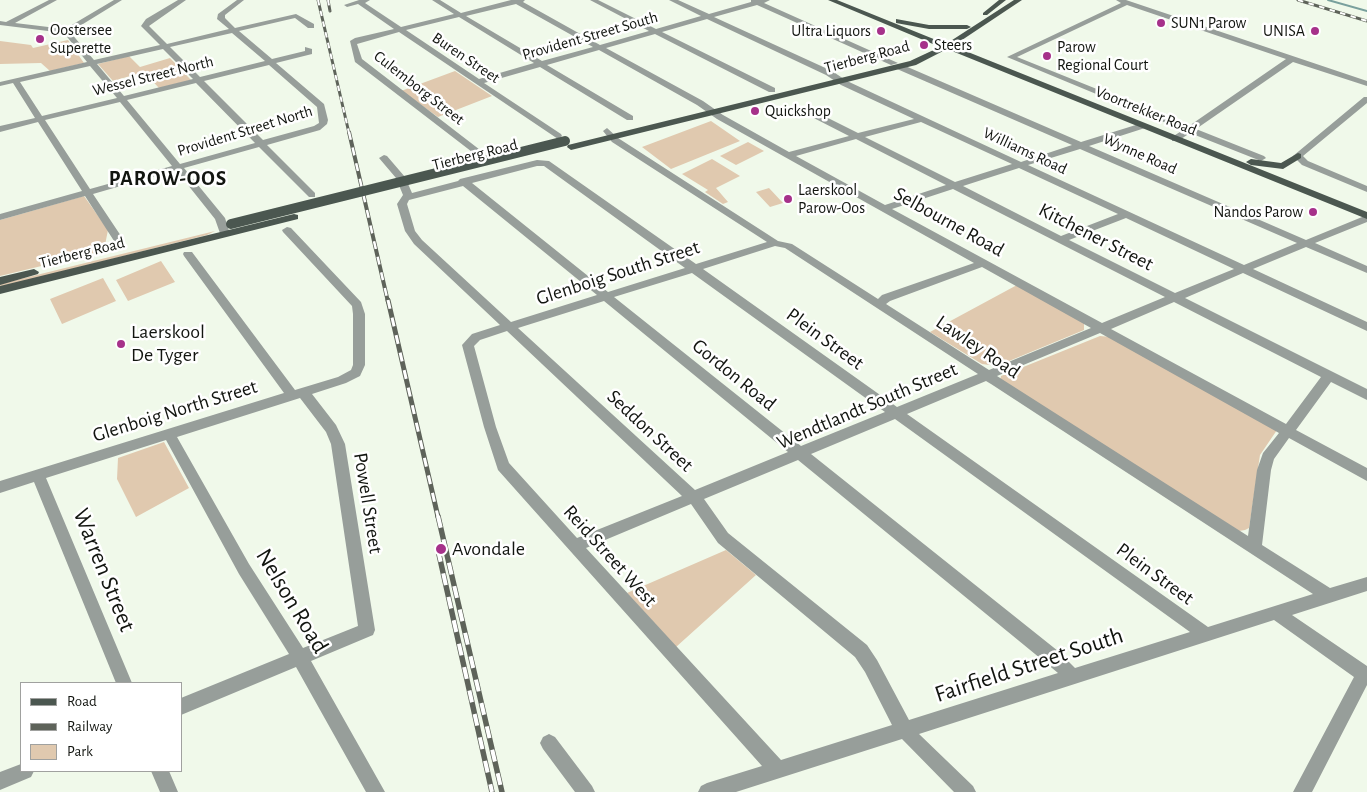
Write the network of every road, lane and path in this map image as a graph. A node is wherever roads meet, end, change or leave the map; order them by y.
1 (54, 0) edge
2 (119, 0) edge
3 (183, 0) edge
4 (241, 0) edge
5 (435, 0) edge
6 (518, 0) edge
7 (593, 0) edge
8 (672, 0) edge
9 (767, 0) edge
10 (831, 0) edge
11 (847, 0) edge
12 (1012, 0) edge
13 (1019, 0) edge
14 (363, 1) edge
15 (755, 1) edge
16 (1122, 1) edge
17 (1000, 2) edge
18 (347, 5) dead end
19 (460, 15) junction
20 (708, 17) junction
21 (894, 20) junction
22 (4, 24) edge
23 (311, 26) dead end
24 (968, 27) junction
25 (0, 28) edge
26 (66, 30) junction
27 (234, 30) junction
28 (400, 30) junction
29 (656, 32) junction
30 (948, 44) junction
31 (165, 46) junction
32 (601, 48) junction
33 (308, 49) dead end
34 (1292, 59) junction
35 (981, 61) junction
36 (270, 62) junction
37 (92, 63) junction
38 (913, 63) junction
39 (541, 64) junction
40 (897, 65) junction
41 (837, 78) junction
42 (198, 80) junction
43 (14, 81) junction
44 (478, 82) junction
45 (0, 84) edge
46 (1367, 84) edge
47 (772, 90) junction
48 (122, 99) junction
49 (1367, 100) edge
50 (709, 109) junction
51 (807, 111) dead end
52 (630, 118) dead end
53 (40, 119) junction
54 (922, 119) junction
55 (1142, 126) junction
56 (0, 129) edge
57 (609, 134) junction
58 (1181, 134) junction
59 (858, 137) junction
60 (565, 141) junction
61 (261, 143) junction
62 (1082, 145) junction
63 (479, 153) dead end
64 (788, 155) junction
65 (1298, 156) junction
66 (384, 158) dead end
67 (1261, 158) dead end
68 (1251, 162) junction
69 (1020, 165) junction
70 (178, 167) junction
71 (463, 182) junction
72 (954, 186) junction
73 (1367, 189) edge
74 (88, 193) junction
75 (312, 195) dead end
76 (408, 196) junction
77 (884, 208) junction
78 (1367, 209) edge
79 (1126, 215) junction
80 (0, 217) edge
81 (1367, 217) edge
82 (228, 229) junction
83 (287, 230) dead end
84 (1061, 240) junction
85 (120, 242) dead end
86 (775, 242) junction
87 (1308, 244) junction
88 (188, 254) dead end
89 (983, 262) junction
90 (694, 268) junction
91 (1244, 270) junction
92 (1367, 270) edge
93 (0, 281) edge
94 (0, 291) edge
95 (605, 296) junction
96 (1177, 298) junction
97 (879, 304) junction
98 (508, 327) junction
99 (1367, 327) edge
100 (1103, 329) junction
101 (472, 339) joint
102 (988, 376) junction
103 (1329, 376) junction
104 (297, 393) junction
105 (1367, 395) edge
106 (897, 413) junction
107 (1288, 431) junction
108 (169, 434) junction
109 (801, 454) junction
110 (38, 475) junction
111 (1367, 475) edge
112 (0, 487) edge
113 (694, 498) junction
114 (575, 546) junction
115 (1254, 548) junction
116 (1367, 584) edge
117 (1329, 596) junction
118 (1277, 613) junction
119 (1207, 634) junction
120 (300, 658) junction
121 (1366, 675) edge
122 (1072, 677) junction
123 (124, 682) edge
124 (182, 707) edge
125 (906, 730) junction
126 (550, 743) dead end
127 (778, 770) junction
128 (22, 772) edge
129 (160, 772) edge
130 (0, 781) edge
131 (169, 792) edge
132 (376, 792) edge
133 (586, 792) edge
134 (707, 792) edge
135 (967, 792) edge
136 (1302, 792) edge

1 - 22 street
2 - 26 street
3 - 31 street
4 - 27 street
5 - 19 street
6 - 19 street
6 - 32 street, Selbourne Road
7 - 29 street
8 - 20 street, Williams Road
9 - 15 street, Provident Street South
10 - 30 main road, Voortrekker Road
11 - 21 main road, Voortrekker Road
12 - 17 main road
13 - 30 main road
14 - 18 street
14 - 28 street, Buren Street
15 - 20 street, Provident Street South
15 - 40 street, Wynne Road
16 - 34 street
16 - 58 street
17 - 24 main road
19 - 28 street
19 - 39 street
20 - 29 street, Provident Street South
20 - 41 street, Williams Road
21 - 24 main road
21 - 30 main road, Voortrekker Road
22 - 25 street
22 - 26 street
23 - 27 street
24 - 30 main road
26 - 37 street
27 - 31 street
27 - 36 street
28 - 44 street, Buren Street
28 - 63 street, Culemborg Street
29 - 32 street, Provident Street South
29 - 47 street
30 - 35 main road, Voortrekker Road
30 - 38 main road, Tierberg Road
30 - 40 main road, Tierberg Road
30 - 58 main road, Voortrekker Road
31 - 37 street
31 - 42 street
32 - 39 street, Provident Street South
32 - 50 street, Selbourne Road
33 - 36 street, Wessel Street North
34 - 46 street
34 - 58 street
35 - 38 main road
35 - 55 main road, Voortrekker Road
36 - 42 street, Wessel Street North
36 - 61 street, Provident Street North
37 - 43 street
37 - 48 street
38 - 40 main road, Tierberg Road
39 - 44 street, Provident Street South
39 - 52 street
40 - 41 main road, Tierberg Road
40 - 62 street, Wynne Road
41 - 47 main road, Tierberg Road
41 - 50 main road, Tierberg Road
41 - 54 street, Williams Road
42 - 48 street, Wessel Street North
42 - 61 street
43 - 45 street
43 - 53 street
44 - 60 street, Buren Street
47 - 50 main road, Tierberg Road
48 - 53 street, Wessel Street North
48 - 70 street
49 - 65 street
50 - 57 main road, Tierberg Road
50 - 64 street, Selbourne Road
51 - 59 street, Kitchener Street
53 - 56 street, Wessel Street North
53 - 74 street
54 - 59 street
54 - 69 street, Williams Road
55 - 58 main road, Voortrekker Road
55 - 62 street
57 - 60 main road, Tierberg Road
57 - 86 street, Lawley Road
58 - 67 street
58 - 68 main road, Voortrekker Road
58 - 81 main road, Voortrekker Road
59 - 64 street
59 - 72 street, Kitchener Street
60 - 82 main road, Tierberg Road, bridge
61 - 70 street, Provident Street North
61 - 75 street
62 - 69 street
62 - 87 street, Wynne Road
64 - 77 street, Selbourne Road
65 - 68 main road
65 - 73 street
66 - 76 street
68 - 78 main road, Voortrekker Road
69 - 72 street
69 - 79 street, Williams Road
70 - 74 street, Provident Street North
70 - 82 street
71 - 76 street
71 - 90 street, Plein Street
71 - 95 street, Gordon Road
72 - 77 street
72 - 84 street, Kitchener Street
74 - 80 street, Provident Street North
74 - 85 street
76 - 98 street, Seddon Street
77 - 89 street, Selbourne Road
79 - 84 street
79 - 91 street, Williams Road
81 - 87 street, Wendtlandt South Street
82 - 93 main road, Tierberg Road
82 - 94 main road, Tierberg Road
83 - 104 street, Glenboig North Street
84 - 96 street, Kitchener Street
86 - 90 street, Glenboig South Street
86 - 97 street, Lawley Road
87 - 91 street, Wendtlandt South Street
87 - 92 street, Wynne Road
88 - 104 street, Powell Street
89 - 97 street
89 - 100 street, Selbourne Road
90 - 95 street, Glenboig South Street
90 - 106 street, Plein Street
91 - 96 street, Wendtlandt South Street
91 - 99 street, Williams Road
95 - 98 street, Glenboig South Street
95 - 109 street, Gordon Road
96 - 100 street, Wendtlandt South Street
96 - 103 street, Kitchener Street
97 - 102 street, Lawley Road
98 - 101 street, Glenboig South Street
98 - 113 street, Seddon Street
100 - 102 street, Wendtlandt South Street
100 - 107 street, Selbourne Road
101 - 114 street, Reid Street West
102 - 106 street, Wendtlandt South Street
102 - 115 street, Lawley Road
103 - 105 street, Kitchener Street
103 - 107 street
104 - 108 street, Glenboig North Street
104 - 120 street, Powell Street
106 - 109 street, Wendtlandt South Street
106 - 119 street, Plein Street
107 - 111 street, Selbourne Road
107 - 115 street
108 - 110 street, Glenboig North Street
108 - 120 street, Nelson Road
109 - 113 street, Wendtlandt South Street
109 - 122 street, Gordon Road
110 - 112 street, Glenboig North Street
110 - 123 street, Warren Street
113 - 114 street, Wendtlandt South Street
113 - 125 street, Seddon Street
114 - 127 street, Reid Street West
115 - 117 street, Lawley Road
116 - 117 street, Fairfield Street South
117 - 118 street, Fairfield Street South
118 - 119 street, Fairfield Street South
118 - 121 street
119 - 122 street, Fairfield Street South
120 - 124 street
120 - 132 street, Nelson Road
121 - 136 street
122 - 125 street, Fairfield Street South
125 - 127 street, Fairfield Street South
125 - 135 street, Seddon Street
126 - 133 street
127 - 134 street, Fairfield Street South
128 - 130 street
129 - 131 street

